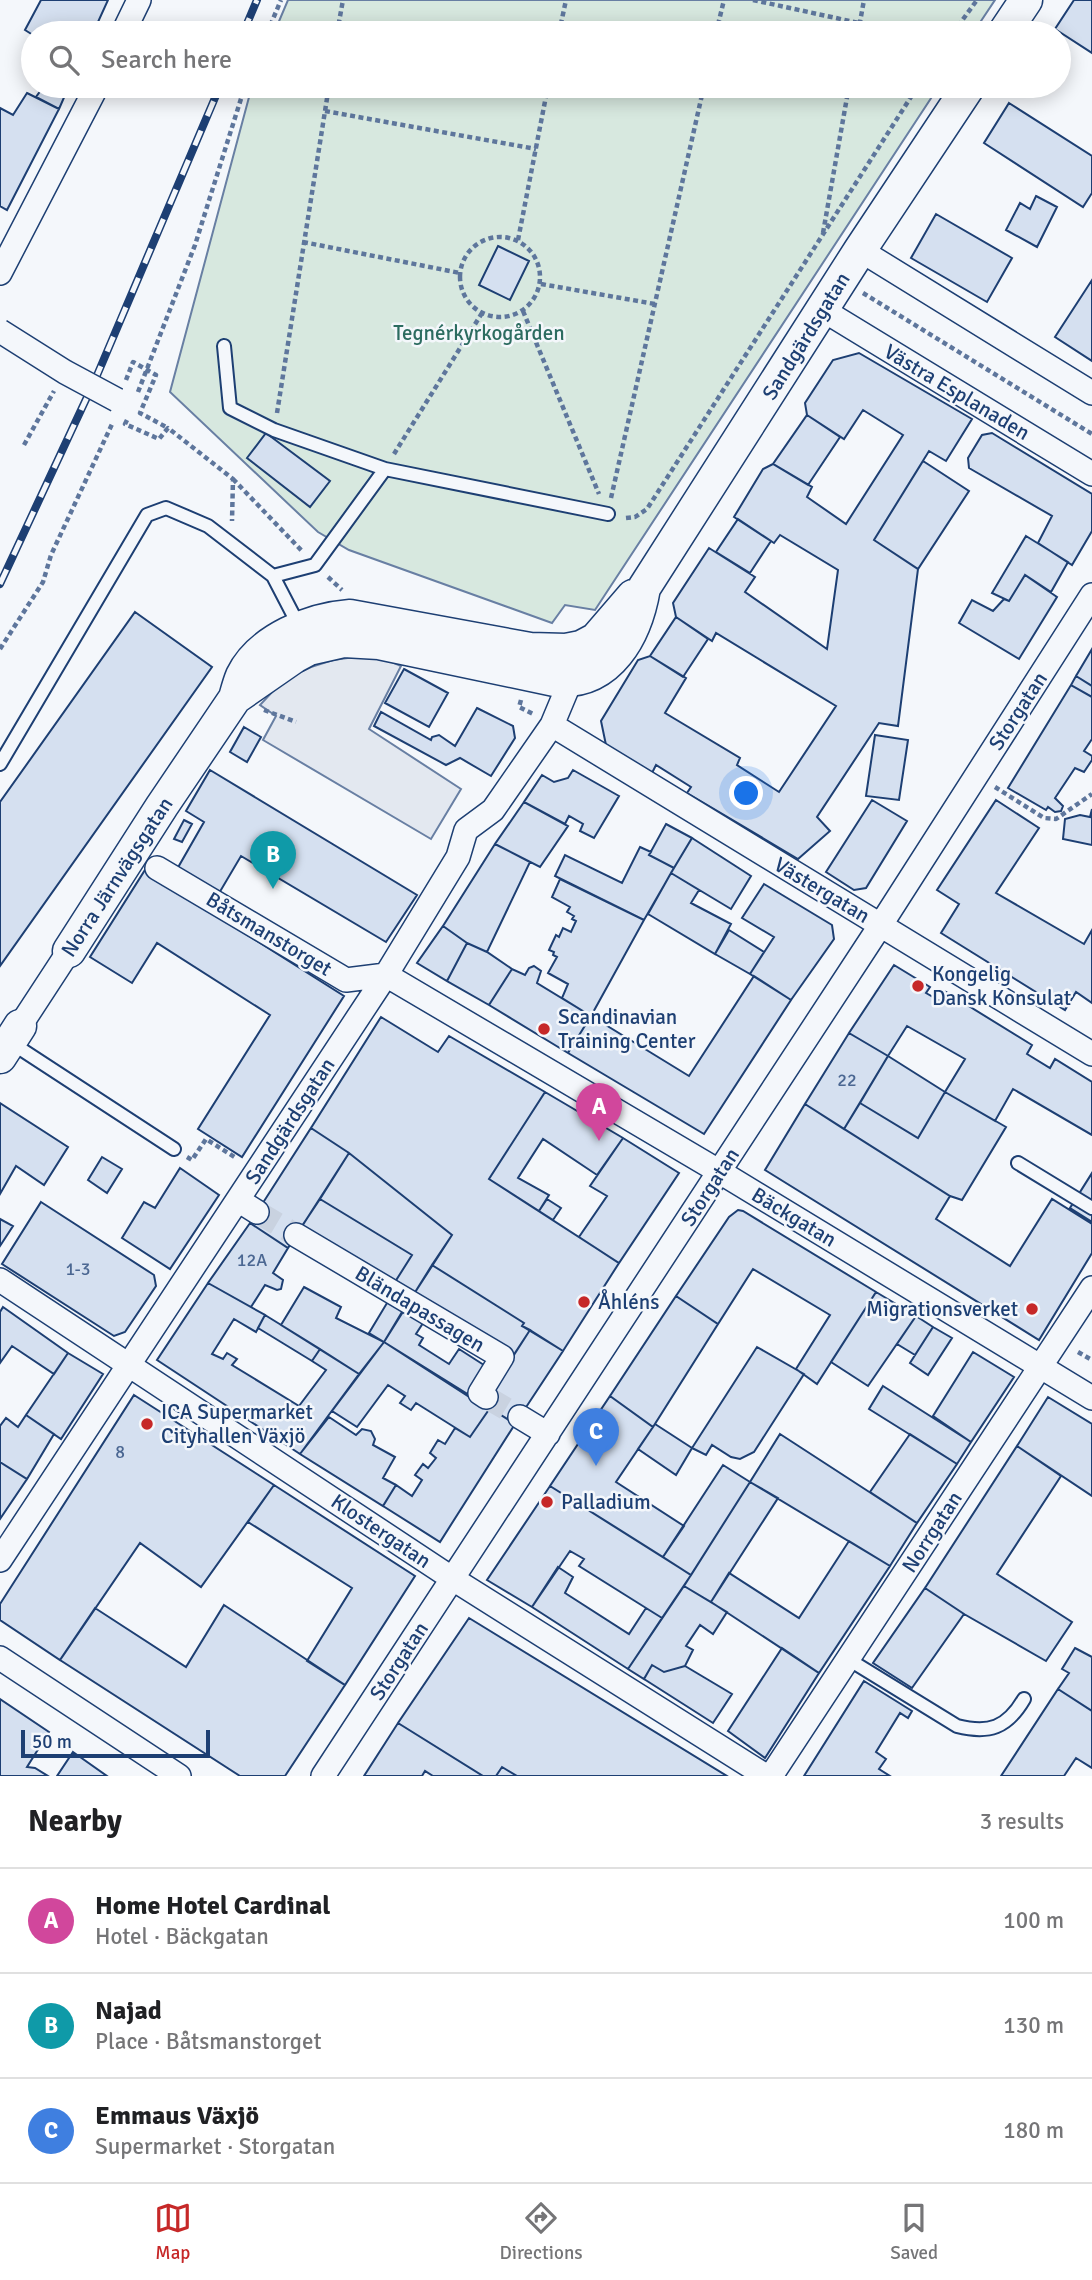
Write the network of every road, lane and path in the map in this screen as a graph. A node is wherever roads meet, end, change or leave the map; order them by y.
1 (139, 0) edge
2 (281, 0) edge
3 (343, 0) edge
4 (566, 0) edge
5 (724, 0) edge
6 (753, 0) edge
7 (863, 0) edge
8 (977, 0) edge
9 (1027, 0) edge
10 (129, 21) edge
11 (272, 21) edge
12 (339, 21) edge
13 (562, 21) edge
14 (719, 21) edge
15 (851, 21) edge
16 (860, 21) edge
17 (962, 21) edge
18 (1012, 21) edge
19 (91, 98) edge
20 (241, 98) edge
21 (327, 98) edge
22 (546, 98) edge
23 (701, 98) edge
24 (847, 98) edge
25 (910, 98) edge
26 (961, 98) edge
27 (325, 111) junction
28 (536, 149) junction
29 (822, 238) junction
30 (518, 240) junction
31 (303, 242) junction
32 (860, 250) junction
33 (0, 273) edge
34 (460, 273) junction
35 (541, 284) junction
36 (856, 289) dead end
37 (655, 304) junction
38 (822, 310) junction
39 (523, 311) junction
40 (482, 313) junction
41 (0, 331) edge
42 (224, 346) dead end
43 (65, 372) junction
44 (1092, 393) edge
45 (128, 403) junction
46 (125, 424) junction
47 (168, 428) junction
48 (274, 430) junction
49 (1092, 433) edge
50 (24, 445) dead end
51 (385, 469) junction
52 (1092, 474) edge
53 (233, 479) junction
54 (608, 514) junction
55 (231, 544) junction
56 (315, 565) junction
57 (274, 576) junction
58 (645, 588) junction
59 (343, 590) dead end
60 (1092, 595) edge
61 (304, 639) junction
62 (0, 649) edge
63 (566, 650) junction
64 (570, 682) junction
65 (244, 701) junction
66 (296, 722) dead end
67 (552, 725) junction
68 (0, 764) edge
69 (976, 776) junction
70 (1092, 794) edge
71 (157, 868) dead end
72 (880, 926) junction
73 (69, 951) joint
74 (386, 975) junction
75 (10, 1042) edge
76 (1092, 1053) edge
77 (174, 1149) joint
78 (1018, 1163) dead end
79 (257, 1171) junction
80 (720, 1172) junction
81 (1092, 1208) edge
82 (296, 1235) tunnel mouth
83 (0, 1280) edge
84 (1092, 1288) edge
85 (130, 1364) junction
86 (1040, 1367) junction
87 (486, 1397) dead end
88 (1092, 1398) edge
89 (520, 1417) tunnel mouth
90 (548, 1434) junction
91 (0, 1560) edge
92 (453, 1579) junction
93 (0, 1658) edge
94 (848, 1658) junction
95 (1024, 1699) dead end
96 (178, 1776) edge
97 (323, 1776) edge
98 (766, 1776) edge
99 (771, 1776) edge

1 - 10 street
2 - 11 path
3 - 12 path
4 - 13 path
5 - 14 path
6 - 15 path
7 - 16 path
8 - 17 path
9 - 18 street
19 - 33 street
20 - 45 path
21 - 27 path
22 - 28 path
23 - 37 path
24 - 29 path
25 - 29 path
26 - 32 street, Sandgärdsgatan
27 - 28 path
27 - 31 path
28 - 30 path
29 - 54 path
30 - 34 path
30 - 35 path
31 - 34 path
31 - 48 path
32 - 38 street, Sandgärdsgatan
32 - 44 street
34 - 40 path
35 - 37 path
35 - 39 path
36 - 49 path
37 - 54 path
38 - 52 street, Västra Esplanaden
38 - 58 street, Sandgärdsgatan
39 - 40 path
39 - 54 path
40 - 51 path
41 - 43 street, bridge
42 - 48 lane
43 - 45 street, bridge
43 - 50 path
45 - 46 path
45 - 47 path
46 - 47 path
46 - 62 path
47 - 53 path
48 - 51 lane
51 - 54 lane
51 - 56 lane
53 - 55 path
53 - 56 path
55 - 57 lane
55 - 68 lane
56 - 57 lane
56 - 59 path
57 - 61 lane
58 - 63 street, Sandgärdsgatan
58 - 64 street, Sandgärdsgatan
60 - 69 street, Storgatan
61 - 63 street, Norra Järnvägsgatan
61 - 64 street, Norra Järnvägsgatan
61 - 65 street, Norra Järnvägsgatan
63 - 64 street, Sandgärdsgatan
64 - 67 street, Sandgärdsgatan
65 - 66 path
65 - 73 street, Norra Järnvägsgatan
67 - 72 street, Västergatan
67 - 74 street, Sandgärdsgatan
69 - 70 path
69 - 72 street, Storgatan
71 - 74 street, Båtsmanstorget
72 - 76 street, Västergatan
72 - 80 street, Storgatan
73 - 75 street, Norra Järnvägsgatan
74 - 79 street, Sandgärdsgatan
74 - 80 street, Bäckgatan
75 - 77 lane
77 - 79 path
78 - 81 lane
79 - 85 street, Sandgärdsgatan
80 - 86 street, Bäckgatan
80 - 90 street, Storgatan
82 - 87 street, Bländapassagen
83 - 85 street, Klostergatan
84 - 86 street, Norrgatan
85 - 91 street, Sandgärdsgatan
85 - 92 street, Klostergatan
86 - 88 street, Bäckgatan
86 - 94 street, Norrgatan
89 - 90 street
90 - 92 street, Storgatan
92 - 97 street, Storgatan
92 - 98 street, Klostergatan
93 - 96 street
94 - 95 lane
94 - 99 street, Norrgatan

